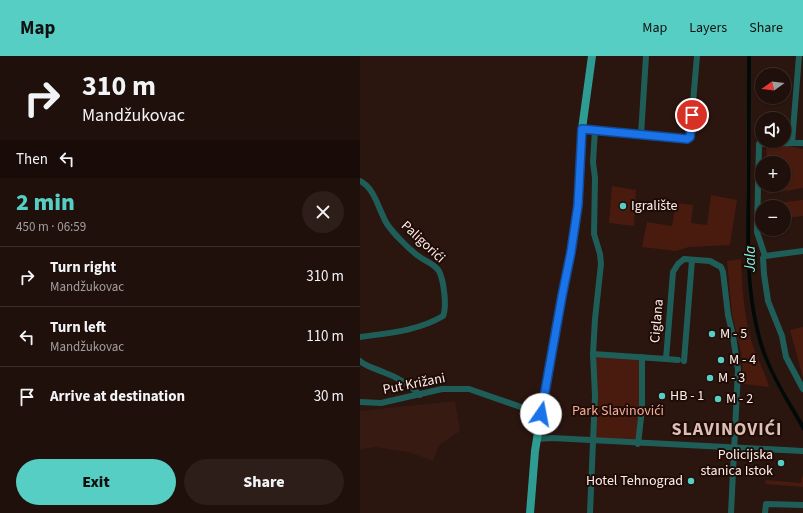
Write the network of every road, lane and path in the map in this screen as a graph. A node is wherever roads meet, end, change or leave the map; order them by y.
1 (592, 56) edge
2 (646, 56) edge
3 (697, 56) edge
4 (799, 56) edge
5 (800, 93) edge
6 (582, 129) junction
7 (596, 130) junction
8 (641, 135) junction
9 (792, 143) junction
10 (803, 143) edge
11 (360, 181) edge
12 (803, 251) edge
13 (765, 256) junction
14 (692, 260) junction
15 (360, 337) edge
16 (593, 354) junction
17 (642, 357) junction
18 (666, 358) junction
19 (360, 361) edge
20 (803, 389) edge
21 (420, 395) junction
22 (360, 402) edge
23 (541, 414) junction
24 (537, 439) junction
25 (592, 440) junction
26 (638, 444) junction
27 (734, 448) junction
28 (803, 452) edge
29 (803, 505) edge
30 (530, 513) edge
31 (590, 513) edge
32 (731, 513) edge
33 (765, 513) edge

1 - 6 main road
2 - 8 street
3 - 8 street
4 - 5 street
5 - 9 street
6 - 7 street
6 - 23 main road
7 - 8 street
7 - 16 street
9 - 10 street
9 - 13 street
11 - 15 street, Paligorići
12 - 13 street
13 - 20 street
14 - 18 street, Ciglana
14 - 18 street
14 - 27 street, Ciglana
16 - 17 street
16 - 25 street
17 - 18 street, Ciglana
17 - 26 street, Ciglana
19 - 21 street
21 - 22 street, Put Križani
21 - 23 street, Put Križani
23 - 24 main road
24 - 25 street
24 - 30 main road
25 - 26 street
25 - 31 street
26 - 27 street
27 - 28 street
27 - 32 street
29 - 33 street

